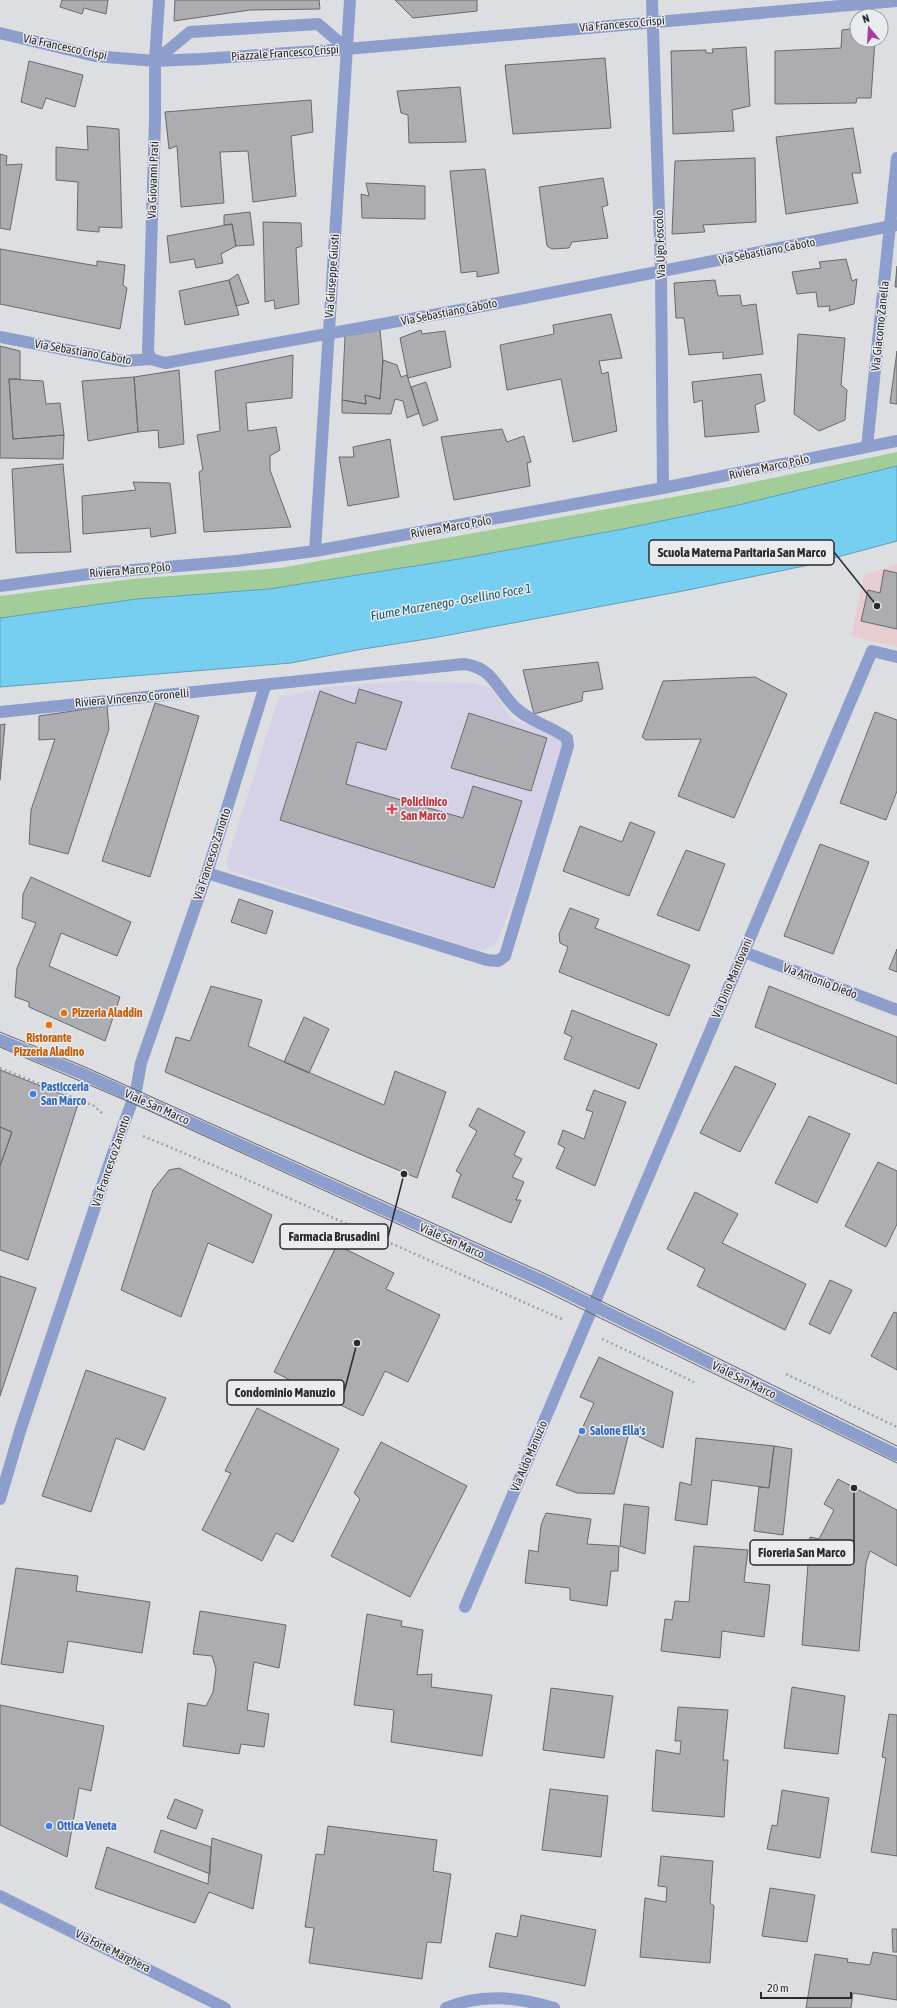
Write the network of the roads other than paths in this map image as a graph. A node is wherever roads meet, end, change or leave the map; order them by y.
1 (158, 0) edge
2 (350, 0) edge
3 (652, 0) edge
4 (897, 1) edge
5 (653, 21) junction
6 (0, 33) edge
7 (346, 49) junction
8 (154, 61) junction
9 (897, 158) edge
10 (894, 225) edge
11 (661, 272) junction
12 (329, 335) junction
13 (0, 337) edge
14 (151, 359) junction
15 (897, 441) edge
16 (867, 447) junction
17 (663, 488) junction
18 (315, 551) junction
19 (0, 586) edge
20 (897, 657) edge
21 (265, 686) junction
22 (0, 712) edge
23 (207, 873) junction
24 (744, 952) junction
25 (897, 1010) edge
26 (0, 1040) edge
27 (134, 1097) junction
28 (592, 1305) junction
29 (897, 1455) edge
30 (0, 1499) edge
31 (465, 1607) dead end
32 (0, 1896) edge
33 (225, 2008) edge
34 (446, 2008) edge
35 (554, 2008) edge

1 - 8 street, Via Giovanni Prati
2 - 7 street, Via Giuseppe Giusti
3 - 5 street, Via Ugo Foscolo
4 - 5 street, Via Francesco Crispi
5 - 7 street, Via Francesco Crispi
5 - 11 street, Via Ugo Foscolo
6 - 8 street, Via Francesco Crispi
7 - 8 street, Piazzale Francesco Crispi
7 - 8 street, Piazzale Francesco Crispi
7 - 12 street, Via Giuseppe Giusti
8 - 14 street, Via Giovanni Prati
9 - 10 street, Via Giacomo Zanella
10 - 11 street, Via Sebastiano Caboto
10 - 16 street, Via Giacomo Zanella
11 - 12 street, Via Sebastiano Caboto
11 - 17 street, Via Ugo Foscolo
12 - 14 street, Via Sebastiano Caboto
12 - 18 street, Via Giuseppe Giusti
13 - 14 street, Via Sebastiano Caboto
15 - 16 street, Riviera Marco Polo
16 - 17 street, Riviera Marco Polo
17 - 18 street, Riviera Marco Polo
18 - 19 street, Riviera Marco Polo
20 - 24 street, Via Dino Mantovani
21 - 22 street, Riviera Vincenzo Coronelli
21 - 23 street, Via Francesco Zanotto
21 - 23 street, Riviera Vincenzo Coronelli
23 - 27 street, Via Francesco Zanotto
24 - 25 street, Via Antonio Diedo
24 - 28 street, Via Dino Mantovani
26 - 27 street, Viale San Marco
27 - 28 street, Viale San Marco
27 - 30 street, Via Francesco Zanotto
28 - 29 street, Viale San Marco
28 - 31 street, Via Aldo Manuzio
32 - 33 street, Via Forte Marghera
34 - 35 street

